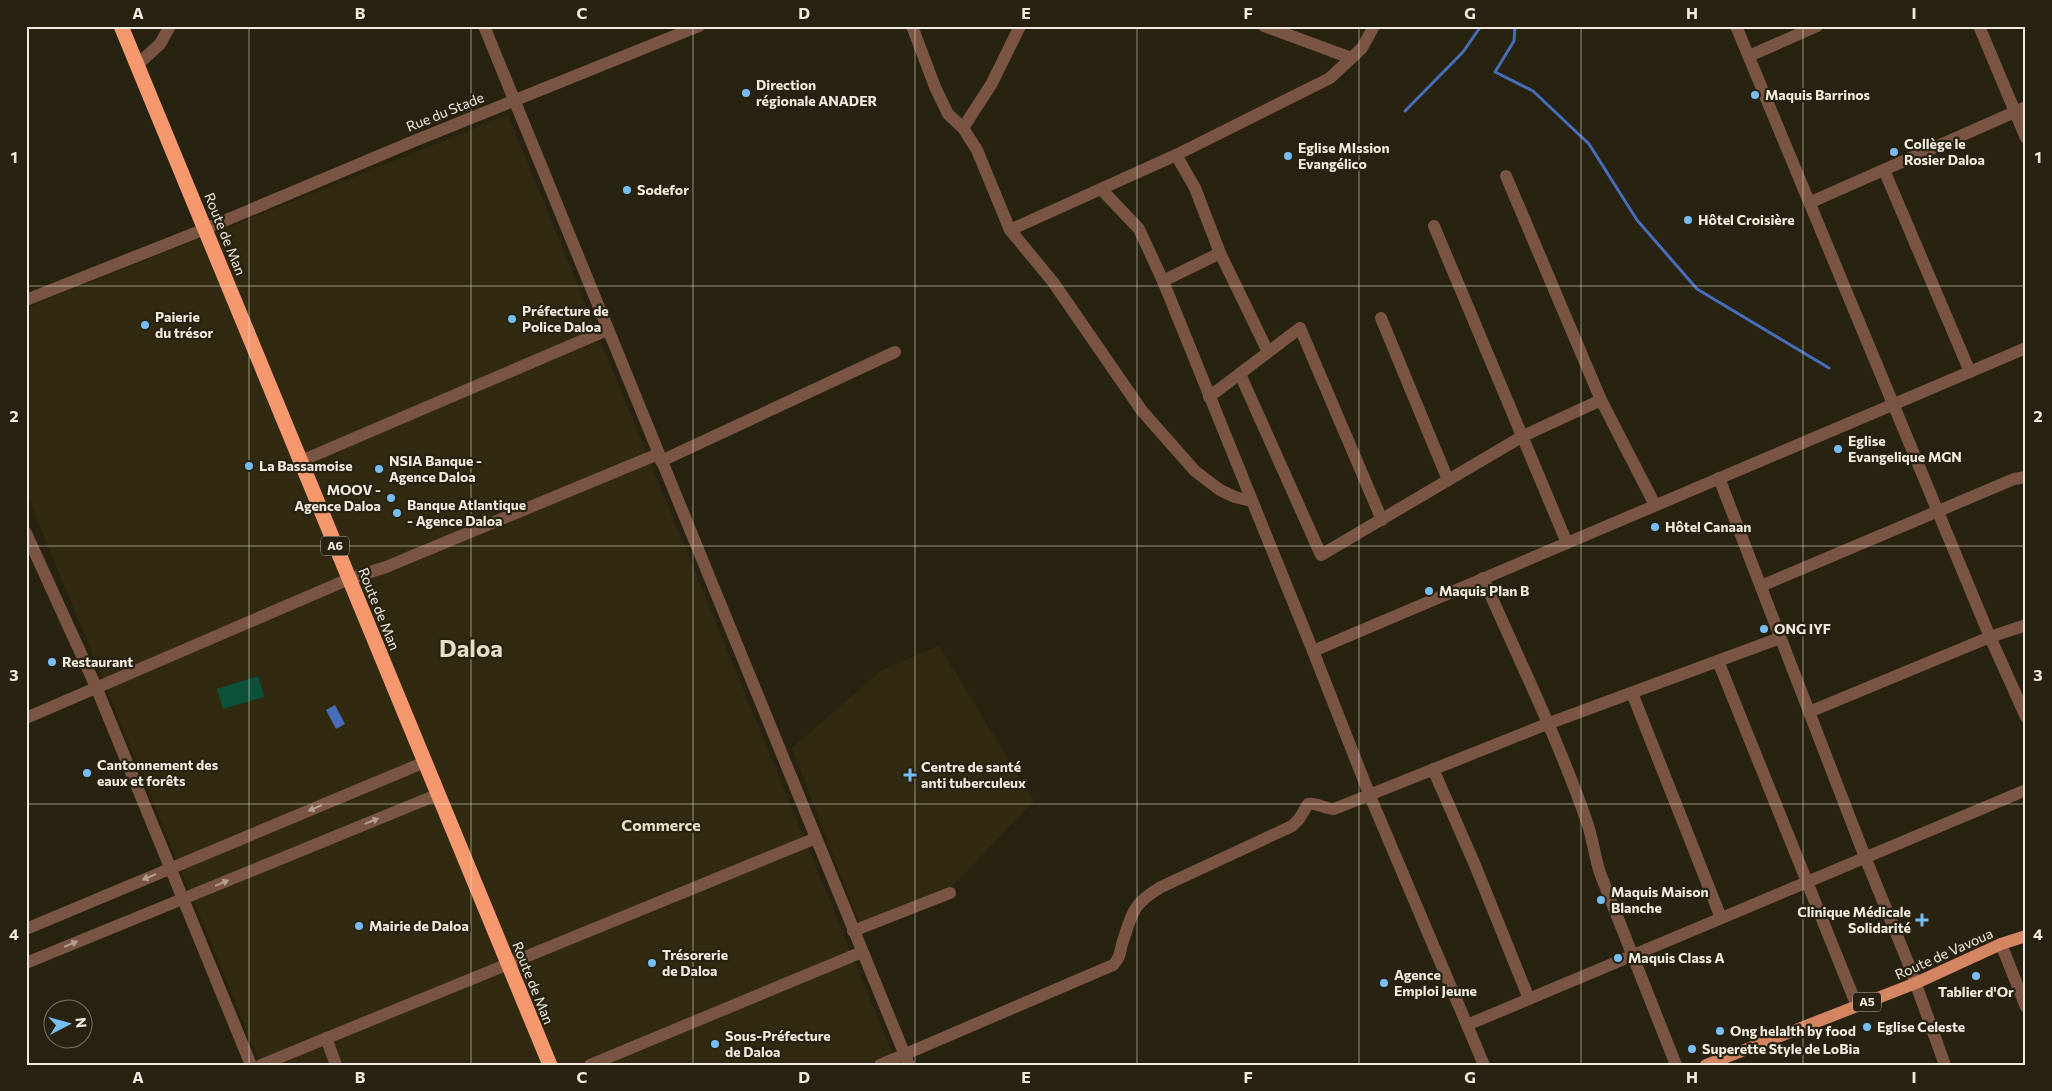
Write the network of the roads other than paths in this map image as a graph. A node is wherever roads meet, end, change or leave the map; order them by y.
1 (121, 26) edge
2 (170, 26) edge
3 (484, 26) edge
4 (699, 26) edge
5 (912, 26) edge
6 (1020, 26) edge
7 (1264, 26) edge
8 (1374, 26) edge
9 (1736, 26) edge
10 (1817, 26) edge
11 (1979, 26) edge
12 (1749, 56) junction
13 (1351, 58) junction
14 (137, 64) junction
15 (513, 101) junction
16 (2020, 109) edge
17 (963, 128) junction
18 (2026, 138) edge
19 (1176, 155) junction
20 (1884, 170) junction
21 (1506, 176) dead end
22 (1102, 190) junction
23 (1811, 202) junction
24 (1434, 226) dead end
25 (205, 229) junction
26 (1010, 230) junction
27 (1220, 253) junction
28 (1163, 281) junction
29 (26, 300) edge
30 (1381, 318) dead end
31 (607, 330) junction
32 (2026, 348) edge
33 (894, 352) dead end
34 (1268, 352) junction
35 (1970, 372) junction
36 (1240, 374) junction
37 (1209, 397) junction
38 (1601, 400) junction
39 (1893, 404) junction
40 (1523, 436) junction
41 (659, 457) junction
42 (301, 461) junction
43 (2026, 477) edge
44 (1719, 478) junction
45 (1448, 480) junction
46 (1250, 501) junction
47 (1654, 505) junction
48 (1937, 510) junction
49 (1382, 520) junction
50 (26, 533) edge
51 (1567, 543) junction
52 (1483, 578) junction
53 (349, 579) junction
54 (1760, 586) junction
55 (2026, 625) edge
56 (1990, 637) junction
57 (1780, 638) junction
58 (1313, 650) junction
59 (1718, 661) junction
60 (97, 688) junction
61 (1632, 693) junction
62 (1809, 712) junction
63 (2026, 717) edge
64 (26, 718) edge
65 (1547, 724) junction
66 (424, 762) junction
67 (1433, 769) junction
68 (2026, 790) edge
69 (439, 794) junction
70 (1370, 796) junction
71 (816, 838) junction
72 (1865, 857) junction
73 (170, 868) junction
74 (1807, 882) junction
75 (950, 893) dead end
76 (183, 899) junction
77 (1721, 918) junction
78 (26, 929) edge
79 (854, 931) junction
80 (2026, 936) edge
81 (2001, 944) junction
82 (862, 952) junction
83 (1634, 955) junction
84 (26, 963) edge
85 (508, 964) junction
86 (1916, 983) junction
87 (1529, 999) junction
88 (1857, 1006) junction
89 (2026, 1007) edge
90 (1466, 1025) junction
91 (326, 1038) junction
92 (906, 1060) edge
93 (251, 1065) edge
94 (261, 1065) edge
95 (336, 1065) edge
96 (550, 1065) edge
97 (590, 1065) edge
98 (880, 1065) edge
99 (1484, 1065) edge
100 (1676, 1065) edge
101 (1706, 1065) edge
102 (1945, 1065) edge

1 - 14 highway, Route de Man / A6
2 - 14 street
3 - 15 street
4 - 15 street, Rue du Stade
5 - 17 street
6 - 17 street
7 - 13 street
8 - 13 street
9 - 12 street
10 - 12 street
11 - 16 street
12 - 23 street
13 - 19 street
14 - 25 highway, Route de Man / A6
15 - 25 street, Rue du Stade
15 - 31 street
16 - 18 street
16 - 20 street
17 - 26 street
19 - 22 street
19 - 27 street
20 - 23 street
20 - 35 street
21 - 38 street
22 - 26 street
22 - 28 street
23 - 39 street
24 - 40 street
25 - 29 street, Rue du Stade
25 - 42 highway, Route de Man / A6
26 - 46 street
27 - 28 street
27 - 34 street
28 - 37 street
30 - 45 street
31 - 41 street
31 - 42 street
32 - 35 street
33 - 41 street
34 - 36 street
34 - 49 street
35 - 39 street
36 - 37 street
36 - 49 street
37 - 46 street
38 - 40 street
38 - 47 street
39 - 44 street
39 - 48 street
40 - 45 street
40 - 51 street
41 - 53 street
41 - 71 street
42 - 53 highway, Route de Man / A6
43 - 48 street
44 - 47 street
44 - 54 street
45 - 49 street
46 - 58 street
47 - 51 street
48 - 54 street
48 - 56 street
50 - 60 street
51 - 52 street
52 - 58 street
52 - 65 street
53 - 60 street
53 - 66 highway, Route de Man / A6
54 - 57 street
55 - 56 street
56 - 62 street
56 - 63 street
57 - 59 street
57 - 62 street
58 - 70 street
59 - 61 street
59 - 74 street
60 - 64 street
60 - 73 street
61 - 65 street
61 - 77 street
62 - 72 street
65 - 67 street
65 - 83 street
66 - 69 highway, Route de Man / A6
66 -> 73 street
67 - 70 street
67 - 87 street
68 - 72 street
76 -> 69 street
69 - 85 highway, Route de Man / A6
70 - 90 street
70 - 92 street
71 - 79 street
71 - 85 street
72 - 74 street
72 - 86 street
73 - 76 street
73 -> 78 street
74 - 77 street
74 - 88 street
75 - 79 street
84 -> 76 street
76 - 93 street
77 - 83 street
79 - 82 street
80 - 81 main road, Route de Vavoua / A5
81 - 86 main road, Route de Vavoua / A5
81 - 89 street
82 - 92 street
82 - 97 street
83 - 87 street
83 - 100 street
85 - 91 street
85 - 96 highway, Route de Man / A6
86 - 88 main road, Route de Vavoua / A5
86 - 102 street
87 - 90 street
88 - 101 main road, Route de Vavoua / A5
90 - 99 street
91 - 94 street
91 - 95 street
92 - 98 street

